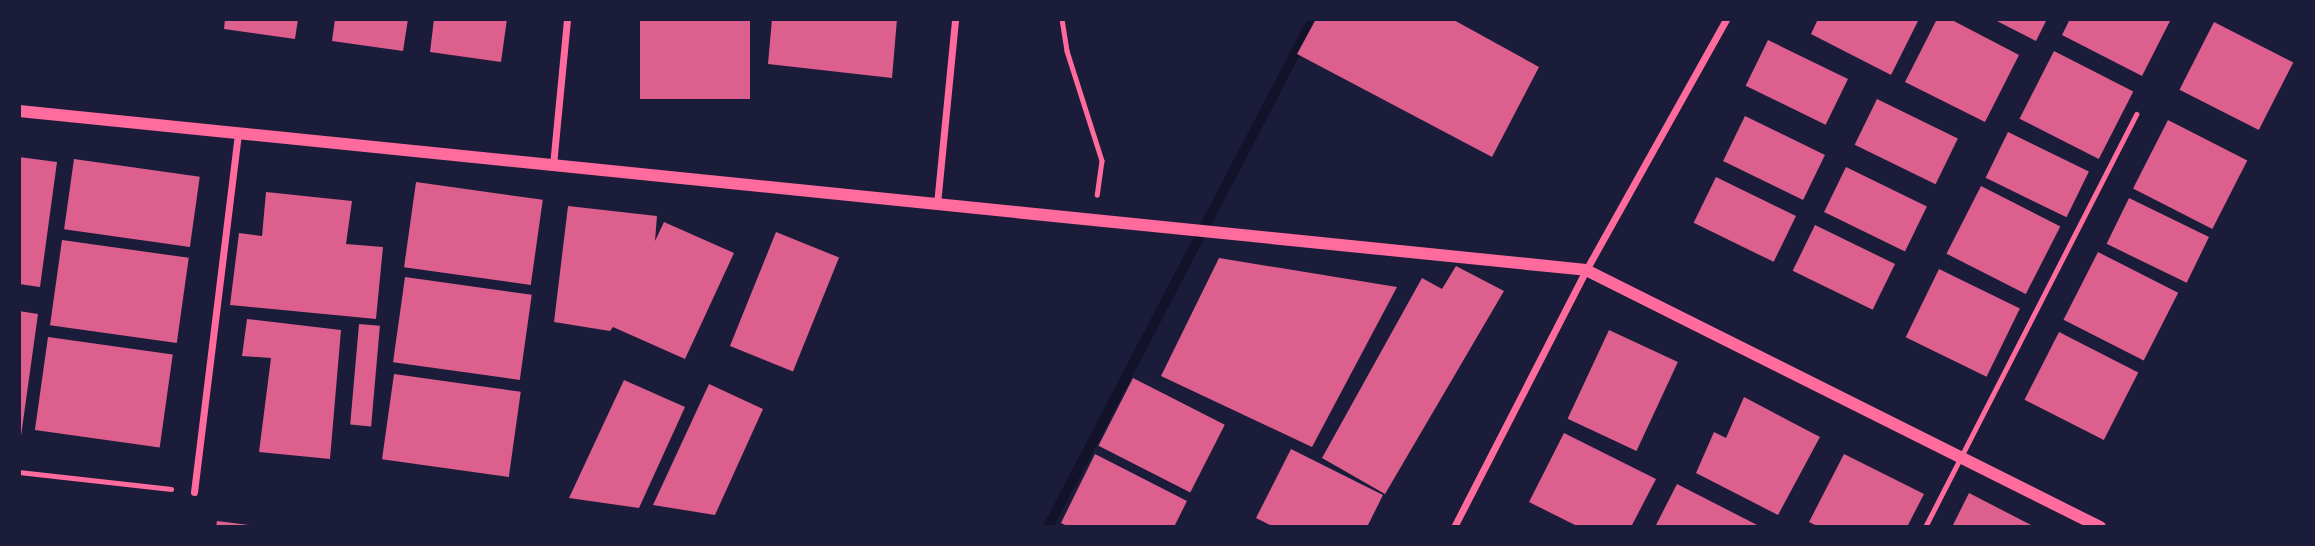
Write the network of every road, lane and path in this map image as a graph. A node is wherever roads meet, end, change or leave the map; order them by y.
1 (567, 19) edge
2 (955, 19) edge
3 (1062, 19) edge
4 (1726, 19) edge
5 (19, 111) edge
6 (2136, 114) dead end
7 (238, 133) junction
8 (553, 165) junction
9 (937, 204) junction
10 (1094, 220) junction
11 (1586, 270) junction
12 (1960, 457) junction
13 (19, 472) edge
14 (194, 492) joint
15 (1454, 527) edge
16 (1925, 527) edge
17 (2100, 527) edge

1 - 8 street
2 - 9 street
3 - 10 path
4 - 11 street
5 - 7 street
6 - 12 lane
7 - 8 street
7 - 14 street
8 - 9 street
9 - 10 street
10 - 11 street
11 - 12 street
11 - 15 street
12 - 16 lane
12 - 17 street
13 - 14 path

